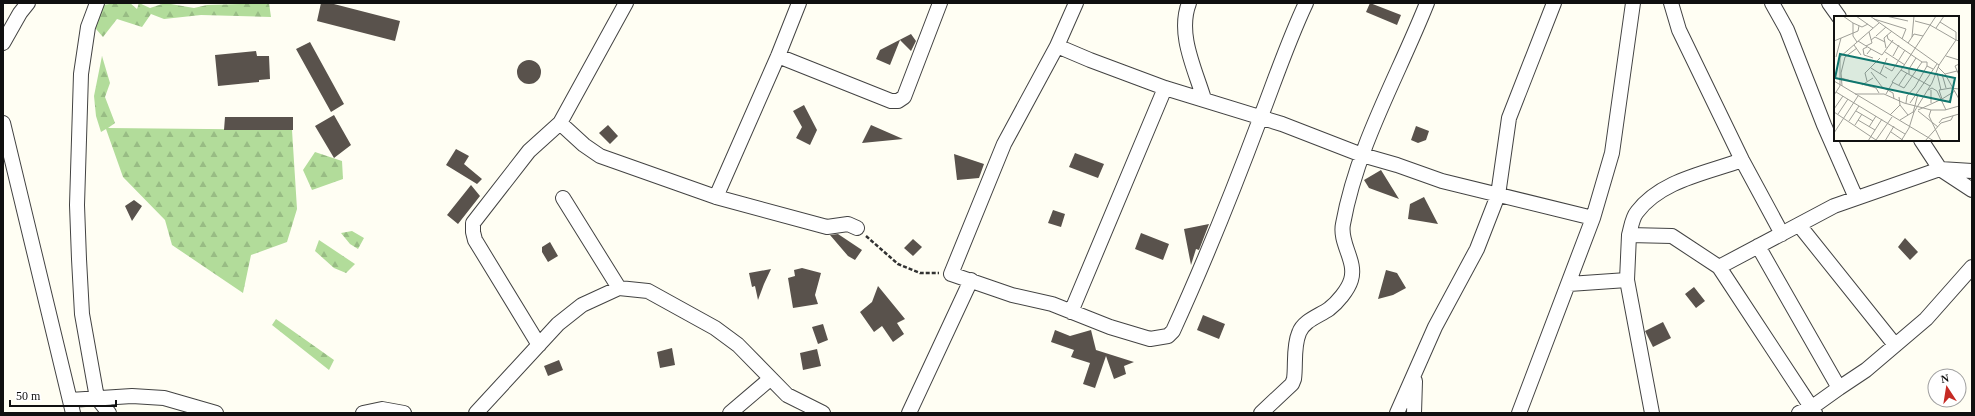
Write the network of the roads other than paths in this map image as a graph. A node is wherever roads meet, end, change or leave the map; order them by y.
1 (28, 3) edge
2 (97, 3) edge
3 (626, 3) edge
4 (798, 3) edge
5 (940, 3) edge
6 (1076, 3) edge
7 (1189, 3) edge
8 (1306, 3) edge
9 (1427, 3) edge
10 (1554, 3) edge
11 (1633, 3) edge
12 (1671, 3) edge
13 (1772, 3) edge
14 (1829, 3) edge
15 (1838, 16) edge
16 (3, 43) edge
17 (1057, 46) junction
18 (778, 56) junction
19 (1165, 88) junction
20 (1204, 99) junction
21 (1261, 118) junction
22 (3, 123) edge
23 (560, 123) junction
24 (1922, 141) edge
25 (1362, 155) junction
26 (1742, 160) junction
27 (1940, 169) junction
28 (1972, 171) edge
29 (1972, 190) edge
30 (1498, 195) junction
31 (716, 197) junction
32 (563, 198) dead end
33 (1856, 198) junction
34 (1592, 218) junction
35 (1799, 225) junction
36 (857, 228) road end
37 (1782, 234) junction
38 (1629, 235) junction
39 (1758, 246) junction
40 (1718, 267) junction
41 (1972, 267) edge
42 (971, 280) junction
43 (1627, 280) junction
44 (1569, 284) junction
45 (619, 288) junction
46 (1071, 312) junction
47 (1895, 344) junction
48 (539, 345) junction
49 (1415, 372) junction
50 (770, 379) junction
51 (1839, 388) junction
52 (97, 398) junction
53 (71, 407) edge
54 (1808, 411) edge
55 (110, 413) edge
56 (216, 413) edge
57 (363, 413) edge
58 (404, 413) edge
59 (476, 413) edge
60 (730, 413) edge
61 (823, 413) edge
62 (909, 413) edge
63 (1261, 413) edge
64 (1398, 413) edge
65 (1414, 413) edge
66 (1519, 413) edge
67 (1652, 413) edge

1 - 16 street
2 - 52 street
3 - 23 street
4 - 18 street
5 - 18 street
6 - 17 street
7 - 20 street
8 - 21 street
9 - 25 street
10 - 30 street
11 - 34 street
12 - 26 street
13 - 33 street
14 - 15 street
17 - 19 street
17 - 42 street
18 - 31 street
19 - 20 street
19 - 46 street
20 - 21 street
21 - 25 street
21 - 46 street
22 - 53 street
23 - 31 street
23 - 48 street
24 - 27 street
25 - 30 street
25 - 63 street
26 - 37 street
26 - 38 street
27 - 28 street
27 - 29 street
27 - 33 street
30 - 34 street
30 - 49 street
31 - 36 street
32 - 45 street
33 - 35 street
34 - 44 street
35 - 37 street
35 - 47 street
37 - 39 street
38 - 40 street
38 - 43 street
39 - 40 street
39 - 51 street
40 - 54 street
41 - 47 street
42 - 46 street
42 - 62 street
43 - 44 street
43 - 67 street
44 - 66 street
45 - 48 street
45 - 50 street
47 - 51 street
48 - 59 street
49 - 64 street
49 - 65 street
50 - 60 street
50 - 61 street
51 - 54 street
52 - 53 street
52 - 55 street
52 - 56 street
57 - 58 street

